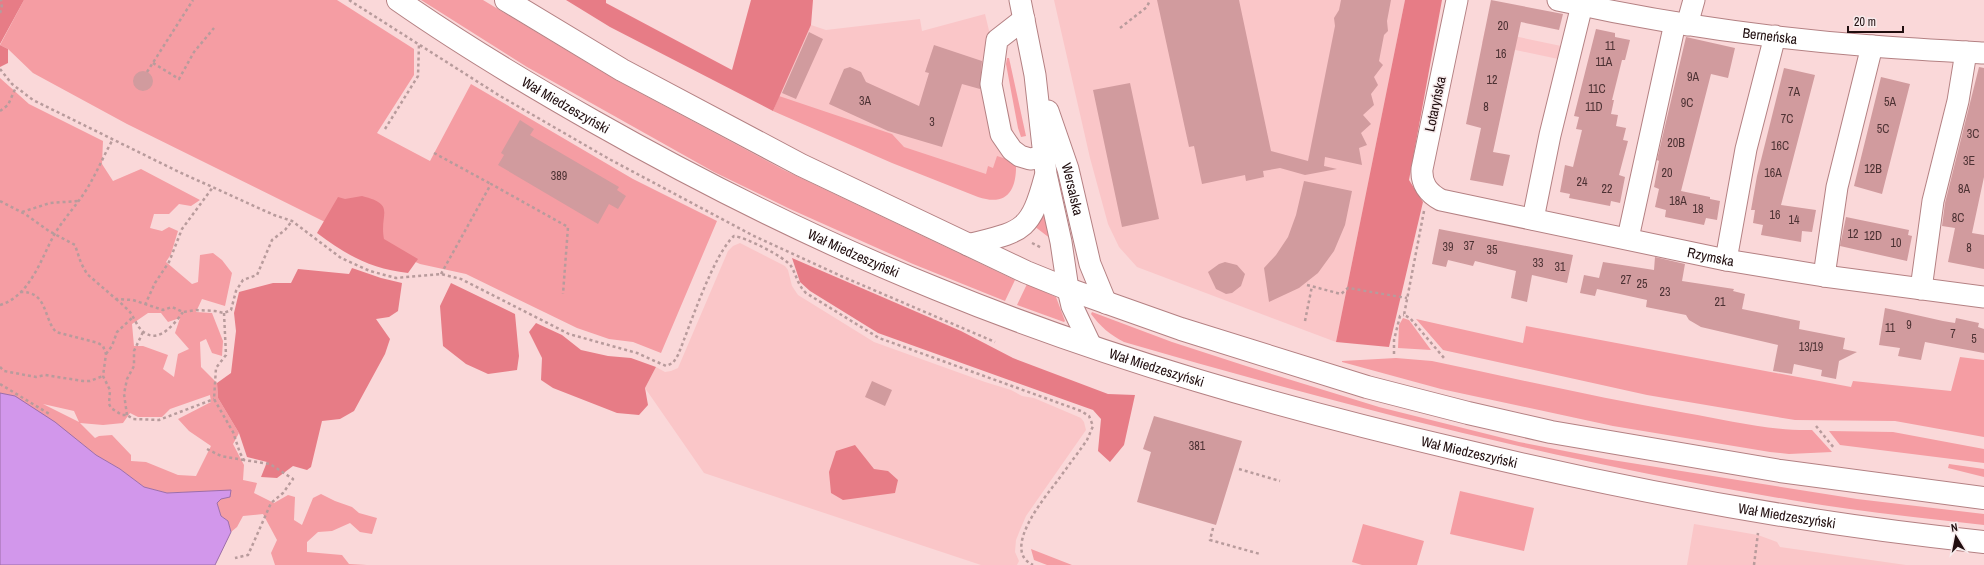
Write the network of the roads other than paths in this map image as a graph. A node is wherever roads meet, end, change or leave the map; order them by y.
1 (398, 0) edge
2 (506, 0) edge
3 (1457, 0) edge
4 (1558, 0) edge
5 (1694, 0) edge
6 (1589, 4) edge
7 (1022, 9) edge
8 (1681, 24) junction
9 (1775, 36) junction
10 (1872, 46) junction
11 (1975, 53) edge
12 (1050, 159) junction
13 (1435, 196) joint
14 (1533, 219) junction
15 (1628, 238) junction
16 (968, 245) junction
17 (1726, 260) junction
18 (1824, 276) junction
19 (1068, 289) junction
20 (1921, 289) junction
21 (1984, 297) edge
22 (1106, 303) junction
23 (1091, 346) junction
24 (1984, 498) edge
25 (1984, 542) edge

1 - 23 main road, Wał Miedzeszyński
2 - 16 main road
3 - 13 street, Lotaryńska
4 - 6 street, Berneńska
5 - 8 street
6 - 8 street, Berneńska
6 - 14 street
7 - 12 street, Wersalska
7 - 12 street
8 - 9 street, Berneńska
8 - 15 street
9 - 10 street, Berneńska
9 - 17 street
10 - 11 street, Berneńska
10 - 18 street
11 - 20 street
12 - 16 street, Wersalska
12 - 19 street, Wersalska
12 - 22 street, Wersalska
13 - 14 street, Rzymska
14 - 15 street, Rzymska
15 - 17 street, Rzymska
16 - 19 main road
17 - 18 street, Rzymska
18 - 20 street, Rzymska
19 - 22 main road
19 - 23 street, Wersalska
20 - 21 street, Rzymska
22 - 24 main road
23 - 25 main road, Wał Miedzeszyński

